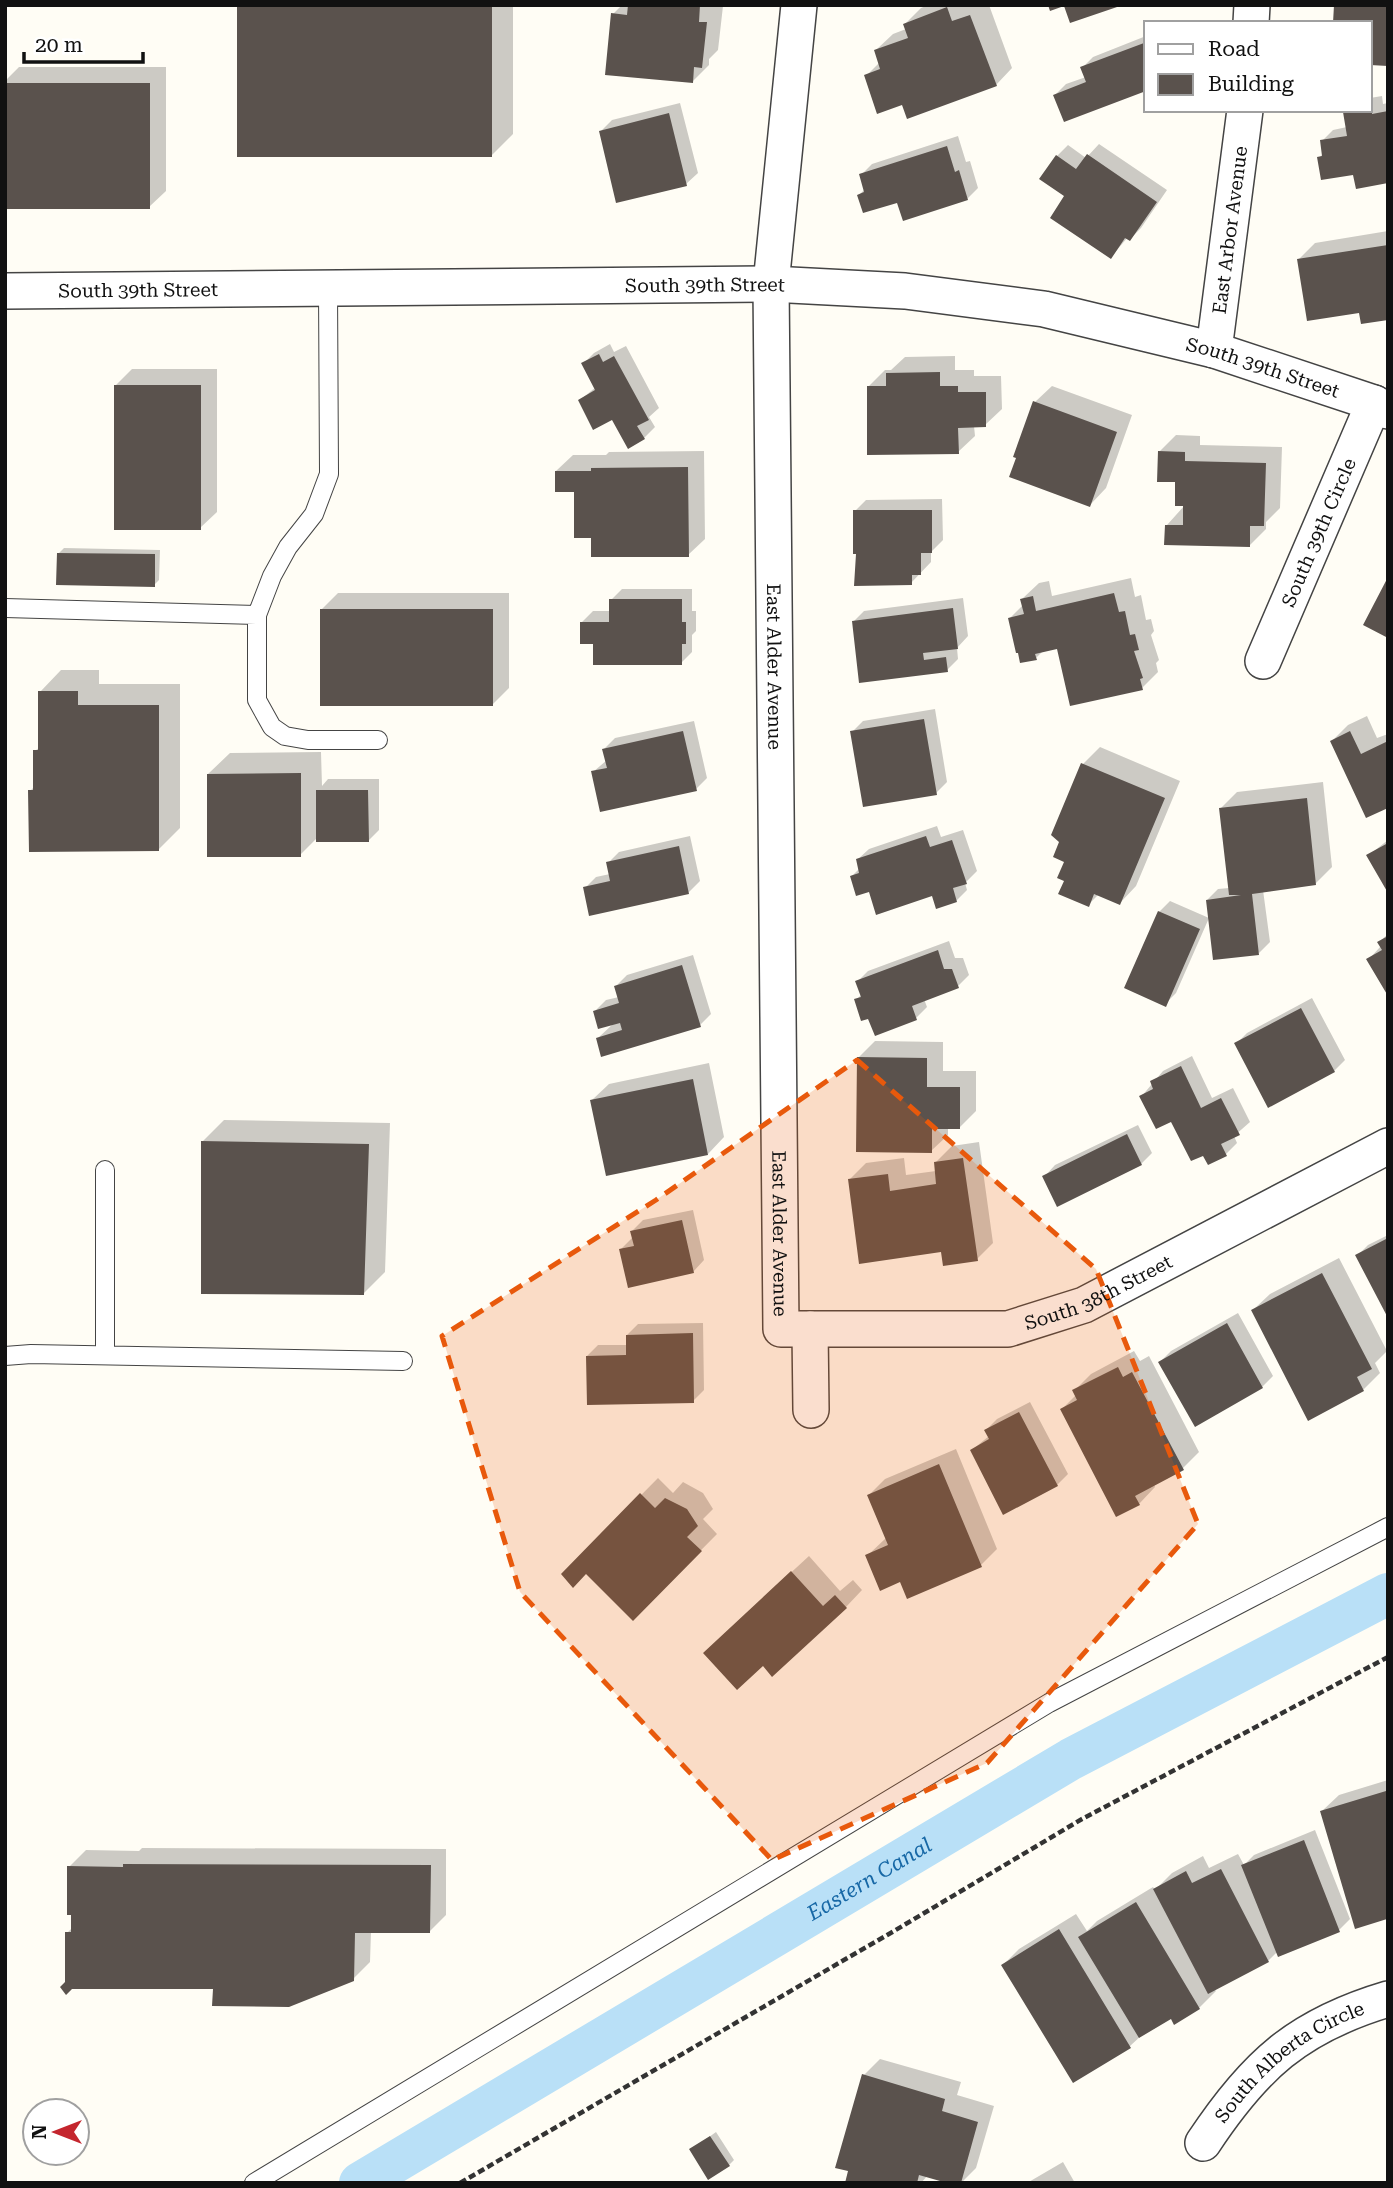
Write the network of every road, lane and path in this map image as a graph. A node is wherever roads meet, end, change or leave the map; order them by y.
1 (799, 5) edge
2 (1245, 112) edge
3 (771, 284) junction
4 (328, 288) junction
5 (5, 291) edge
6 (1214, 350) junction
7 (1381, 407) edge
8 (5, 608) edge
9 (257, 615) junction
10 (1263, 661) dead end
11 (378, 740) dead end
12 (1388, 1146) edge
13 (106, 1170) dead end
14 (795, 1329) junction
15 (106, 1355) junction
16 (5, 1356) edge
17 (403, 1361) dead end
18 (811, 1410) dead end
19 (1388, 1527) edge
20 (1388, 1657) edge
21 (1388, 1999) edge
22 (1203, 2143) dead end
23 (254, 2183) edge
24 (460, 2183) edge

1 - 3 street, East Alder Avenue
2 - 6 street, East Arbor Avenue
3 - 4 street, South 39th Street
3 - 6 street, South 39th Street
3 - 14 street, East Alder Avenue
4 - 5 street, South 39th Street
4 - 9 lane
6 - 7 street, South 39th Street
7 - 10 street, South 39th Circle
8 - 9 lane
9 - 11 lane
12 - 14 street, South 38th Street
13 - 15 lane
14 - 18 street, East Alder Avenue
15 - 16 lane
15 - 17 lane
19 - 23 lane
20 - 24 path
21 - 22 street, South Alberta Circle

